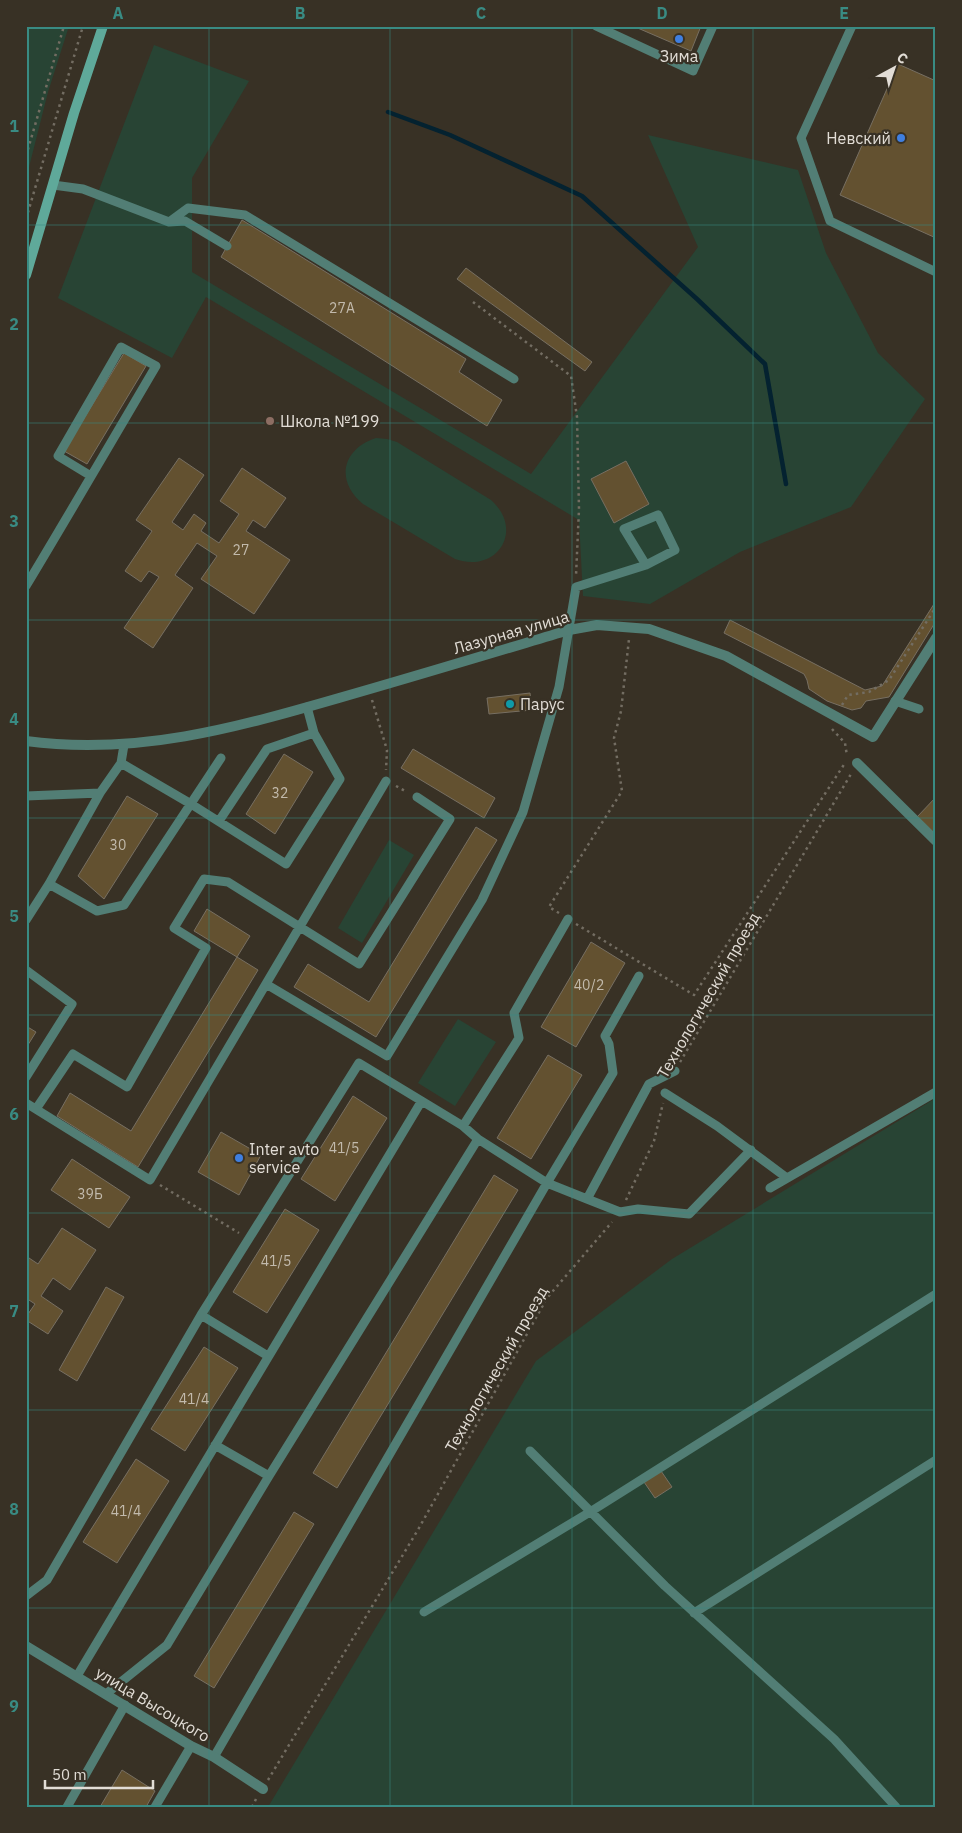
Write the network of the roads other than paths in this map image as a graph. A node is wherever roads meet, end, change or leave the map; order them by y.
1 (103, 26) edge
2 (596, 26) edge
3 (713, 26) edge
4 (852, 26) edge
5 (52, 185) junction
6 (168, 222) junction
7 (227, 246) dead end
8 (936, 272) edge
9 (26, 274) edge
10 (514, 379) dead end
11 (91, 476) junction
12 (646, 565) junction
13 (26, 586) edge
14 (569, 630) junction
15 (936, 638) edge
16 (896, 701) junction
17 (307, 707) junction
18 (919, 709) dead end
19 (314, 733) junction
20 (26, 742) edge
21 (124, 745) junction
22 (221, 758) dead end
23 (121, 762) junction
24 (857, 763) road end
25 (386, 781) road end
26 (100, 793) junction
27 (26, 796) edge
28 (417, 797) road end
29 (191, 804) junction
30 (219, 822) junction
31 (936, 841) edge
32 (49, 884) junction
33 (568, 919) road end
34 (26, 920) edge
35 (298, 927) junction
36 (26, 970) edge
37 (639, 976) dead end
38 (266, 984) junction
39 (675, 1072) road end
40 (26, 1077) edge
41 (936, 1092) edge
42 (665, 1093) road end
43 (421, 1102) junction
44 (26, 1103) edge
45 (36, 1109) junction
46 (463, 1126) junction
47 (478, 1139) junction
48 (750, 1150) junction
49 (788, 1178) junction
50 (547, 1183) junction
51 (770, 1188) dead end
52 (587, 1199) junction
53 (936, 1294) edge
54 (201, 1315) junction
55 (268, 1356) junction
56 (215, 1445) junction
57 (530, 1451) dead end
58 (936, 1460) edge
59 (269, 1476) junction
60 (590, 1512) junction
61 (26, 1596) edge
62 (424, 1612) dead end
63 (694, 1613) junction
64 (26, 1646) edge
65 (77, 1676) junction
66 (106, 1694) junction
67 (125, 1705) junction
68 (191, 1746) junction
69 (214, 1757) junction
70 (263, 1789) road end
71 (67, 1807) edge
72 (155, 1807) edge
73 (896, 1807) edge

1 - 5 street
2 - 3 lane
4 - 8 lane
5 - 6 lane
5 - 9 street
6 - 7 lane
6 - 10 lane
11 - 11 lane
11 - 13 lane
12 - 12 lane
12 - 14 lane
14 - 16 street, Лазурная улица
14 - 17 street, Лазурная улица
14 - 38 lane
15 - 16 street, Лазурная улица
16 - 18 lane
17 - 19 lane
17 - 21 street, Лазурная улица
19 - 30 lane
19 - 30 lane
20 - 21 street, Лазурная улица
21 - 23 lane
22 - 29 lane
23 - 26 lane
23 - 29 lane
24 - 31 street
25 - 35 lane
26 - 27 lane
26 - 32 lane
28 - 35 lane
29 - 30 lane
29 - 32 lane
32 - 34 lane
33 - 46 lane
35 - 38 lane
35 - 45 lane
36 - 40 lane
37 - 50 lane
38 - 45 lane
39 - 52 lane
41 - 49 lane
42 - 48 lane
43 - 46 lane
43 - 54 lane
43 - 55 lane
44 - 45 lane
46 - 47 lane
47 - 50 lane
47 - 59 lane
48 - 49 lane
48 - 52 lane
49 - 51 lane
50 - 52 lane
50 - 69 lane
53 - 60 lane
54 - 55 lane
54 - 61 lane
55 - 56 lane
56 - 59 lane
56 - 65 lane
57 - 60 lane
58 - 63 lane
59 - 66 lane
60 - 62 lane
60 - 63 lane
63 - 73 lane
64 - 65 street, улица Высоцкого
65 - 66 street, улица Высоцкого
66 - 67 street, улица Высоцкого
67 - 68 street, улица Высоцкого
67 - 71 lane
68 - 69 street, улица Высоцкого
68 - 72 lane
69 - 70 street, улица Высоцкого

